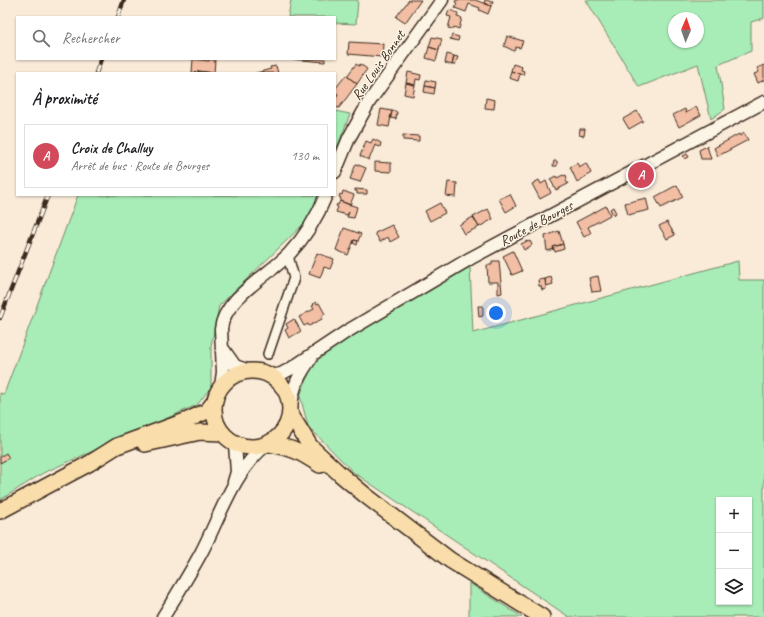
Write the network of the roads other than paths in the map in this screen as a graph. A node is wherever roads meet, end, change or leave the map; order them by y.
1 (442, 0) edge
2 (764, 102) edge
3 (336, 170) edge
4 (326, 196) edge
5 (288, 256) junction
6 (222, 348) junction
7 (268, 354) dead end
8 (314, 354) junction
9 (249, 371) junction
10 (271, 376) junction
11 (221, 386) junction
12 (214, 402) junction
13 (291, 412) junction
14 (222, 433) junction
15 (234, 444) junction
16 (268, 445) junction
17 (90, 463) junction
18 (233, 488) junction
19 (365, 495) junction
20 (0, 511) edge
21 (163, 617) edge
22 (542, 617) edge

1 - 3 street, Rue Louis Bonnet
2 - 8 street, Route de Bourges
4 - 5 street
5 - 6 street
5 - 7 street
6 - 9 street
6 - 11 street
8 - 10 street, Route de Bourges
8 - 13 street, Route de Bourges
9 - 10 main road
9 - 11 main road
10 - 13 main road
11 - 12 main road
12 - 14 main road
12 - 17 main road
13 - 16 main road
13 - 19 main road
14 - 15 main road
14 - 17 main road
15 - 16 main road
15 - 18 street
16 - 18 street
16 - 19 main road
17 - 20 main road
18 - 21 street
19 - 22 main road

